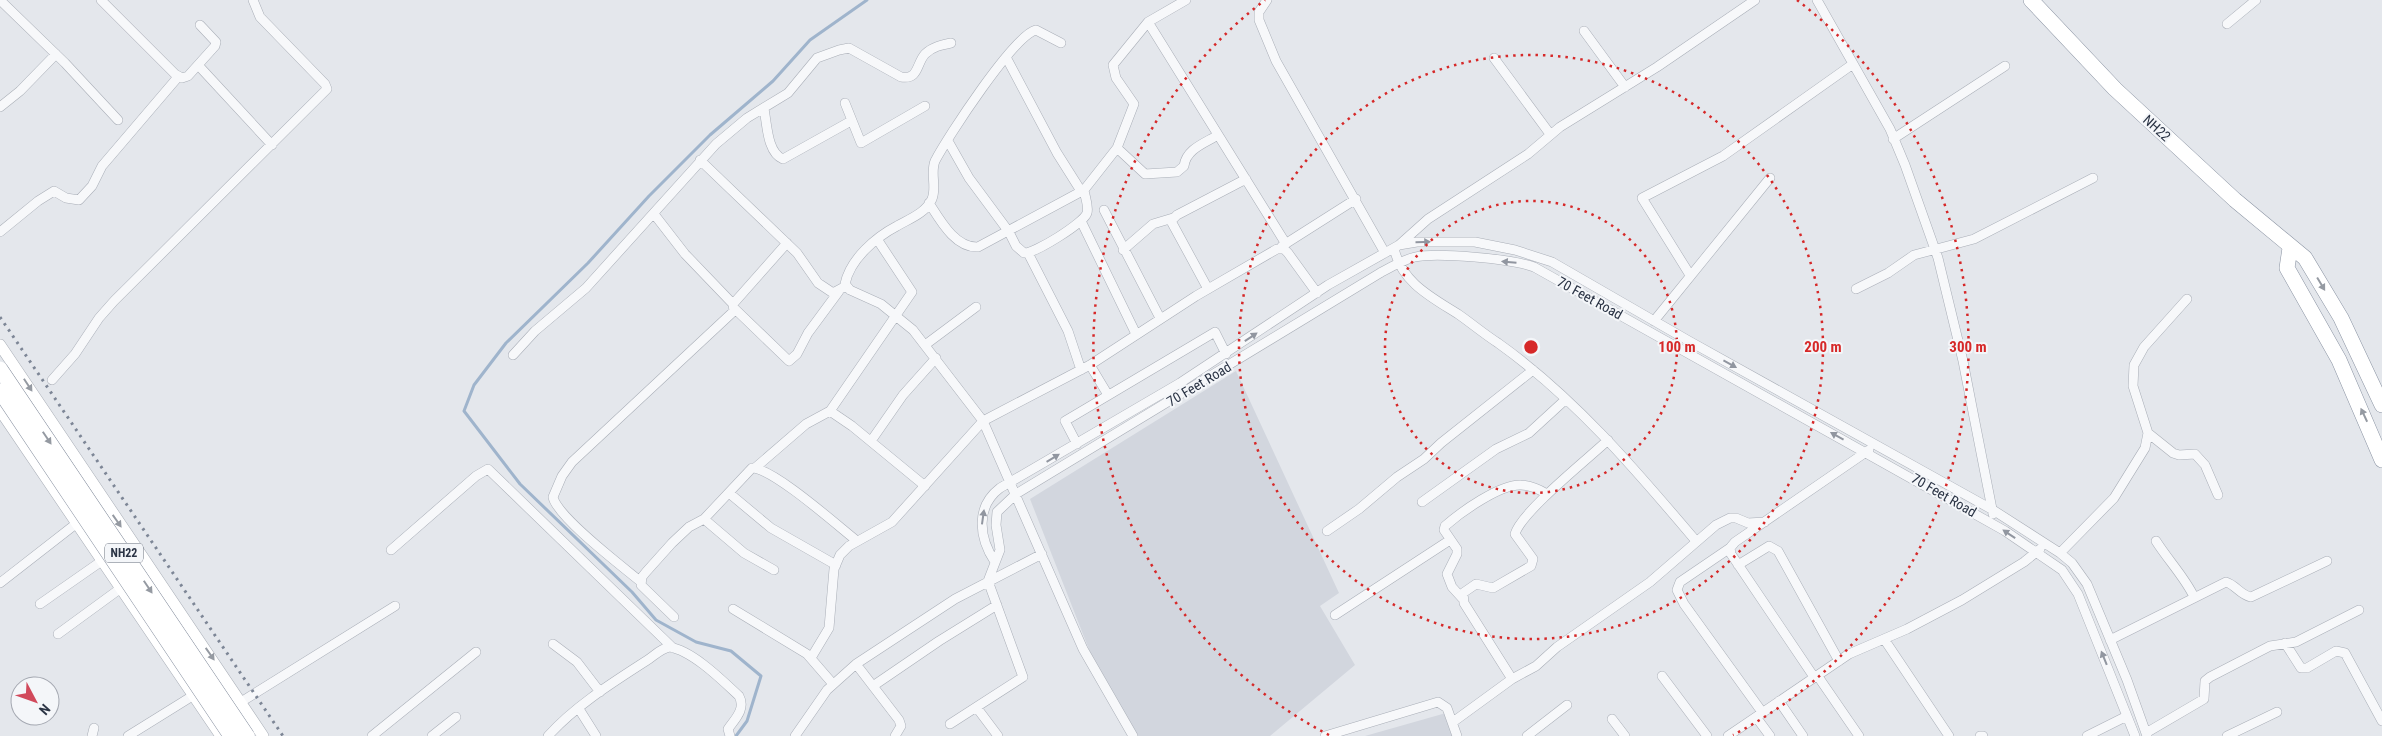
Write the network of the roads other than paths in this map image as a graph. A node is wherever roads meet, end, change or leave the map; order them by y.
1 (0, 0) edge
2 (101, 0) edge
3 (253, 0) edge
4 (1186, 0) edge
5 (1263, 0) edge
6 (1755, 0) edge
7 (1817, 0) edge
8 (2031, 0) edge
9 (2256, 0) edge
10 (1148, 22) junction
11 (200, 24) dead end
12 (2227, 24) dead end
13 (1584, 31) dead end
14 (1060, 42) dead end
15 (951, 43) dead end
16 (56, 54) junction
17 (1006, 57) junction
18 (1494, 58) dead end
19 (1853, 64) junction
20 (198, 66) junction
21 (2005, 66) dead end
22 (178, 76) junction
23 (1625, 87) junction
24 (845, 103) dead end
25 (925, 106) dead end
26 (0, 107) edge
27 (764, 109) junction
28 (118, 120) dead end
29 (851, 120) junction
30 (1218, 134) junction
31 (1550, 134) junction
32 (1894, 138) junction
33 (948, 141) junction
34 (272, 145) junction
35 (1118, 148) junction
36 (700, 160) junction
37 (1770, 178) dead end
38 (2092, 178) dead end
39 (1246, 179) junction
40 (1083, 190) junction
41 (1356, 199) junction
42 (930, 203) junction
43 (1104, 210) dead end
44 (654, 214) junction
45 (1173, 218) junction
46 (1080, 221) junction
47 (0, 232) edge
48 (1009, 232) junction
49 (877, 238) junction
50 (787, 243) junction
51 (1286, 244) junction
52 (1396, 247) junction
53 (1934, 248) junction
54 (2290, 248) junction
55 (1277, 249) junction
56 (1124, 250) junction
57 (1028, 253) junction
58 (1385, 253) junction
59 (1546, 259) junction
60 (1398, 263) junction
61 (1540, 270) junction
62 (1690, 275) junction
63 (842, 288) junction
64 (1208, 288) junction
65 (1856, 288) dead end
66 (1317, 293) junction
67 (2187, 299) dead end
68 (734, 306) junction
69 (976, 307) dead end
70 (895, 315) junction
71 (1160, 318) junction
72 (1654, 321) junction
73 (1136, 334) junction
74 (1689, 342) junction
75 (0, 345) edge
76 (925, 345) junction
77 (1684, 351) junction
78 (1226, 354) junction
79 (513, 355) dead end
80 (936, 358) junction
81 (1090, 365) junction
82 (0, 369) edge
83 (1081, 370) junction
84 (1533, 370) junction
85 (52, 380) dead end
86 (0, 391) edge
87 (1108, 395) junction
88 (1564, 400) junction
89 (2382, 405) edge
90 (0, 410) edge
91 (830, 411) junction
92 (983, 421) junction
93 (2148, 433) junction
94 (1608, 440) junction
95 (871, 441) junction
96 (1077, 444) junction
97 (1875, 444) junction
98 (1866, 452) junction
99 (2382, 460) edge
100 (755, 468) junction
101 (1011, 482) junction
102 (925, 486) junction
103 (729, 493) junction
104 (1016, 494) junction
105 (1548, 494) junction
106 (2218, 495) dead end
107 (1422, 502) dead end
108 (1993, 510) junction
109 (704, 520) junction
110 (1765, 522) junction
111 (77, 523) junction
112 (1993, 524) junction
113 (1327, 532) dead end
114 (1450, 540) junction
115 (131, 541) junction
116 (857, 541) junction
117 (1696, 541) junction
118 (2156, 542) dead end
119 (2045, 544) junction
120 (1730, 548) junction
121 (392, 550) dead end
122 (2038, 553) junction
123 (2060, 553) junction
124 (1042, 554) junction
125 (103, 561) junction
126 (2327, 561) dead end
127 (995, 562) junction
128 (836, 565) junction
129 (1738, 565) junction
130 (774, 570) dead end
131 (988, 581) junction
132 (640, 582) junction
133 (0, 583) edge
134 (121, 588) junction
135 (2194, 597) junction
136 (1462, 598) junction
137 (40, 604) dead end
138 (997, 605) junction
139 (395, 606) dead end
140 (733, 610) dead end
141 (2359, 610) dead end
142 (1335, 615) dead end
143 (674, 617) dead end
144 (58, 634) dead end
145 (1884, 639) junction
146 (2110, 640) junction
147 (2285, 642) junction
148 (553, 644) dead end
149 (674, 648) junction
150 (476, 652) dead end
151 (811, 658) junction
152 (1839, 661) junction
153 (856, 664) junction
154 (1662, 676) dead end
155 (1816, 676) junction
156 (1512, 679) junction
157 (2127, 680) junction
158 (833, 684) junction
159 (2114, 684) junction
160 (872, 686) junction
161 (600, 692) junction
162 (194, 695) junction
163 (1779, 701) junction
164 (241, 702) junction
165 (1567, 704) dead end
166 (976, 708) junction
167 (579, 709) junction
168 (2277, 712) dead end
169 (1759, 715) junction
170 (2127, 716) junction
171 (456, 717) dead end
172 (1612, 719) dead end
173 (2382, 721) edge
174 (1453, 722) junction
175 (950, 724) dead end
176 (2147, 734) edge
177 (729, 735) edge
178 (128, 736) edge
179 (222, 736) edge
180 (232, 736) edge
181 (247, 736) edge
182 (263, 736) edge
183 (372, 736) edge
184 (432, 736) edge
185 (548, 736) edge
186 (596, 736) edge
187 (795, 736) edge
188 (894, 736) edge
189 (998, 736) edge
190 (1132, 736) edge
191 (1325, 736) edge
192 (1457, 736) edge
193 (1527, 736) edge
194 (1625, 736) edge
195 (1707, 736) edge
196 (1728, 736) edge
197 (1770, 736) edge
198 (1803, 736) edge
199 (1859, 736) edge
200 (1949, 736) edge
201 (2087, 736) edge
202 (2135, 736) edge
203 (2228, 736) edge

1 - 16 street
2 - 22 street
3 - 34 street
4 - 10 street
5 - 41 street
6 - 23 street
7 - 19 street
8 - 54 highway, NH22
9 - 12 street
10 - 30 street
10 - 35 street
11 - 20 street
13 - 23 street
14 - 17 street
15 - 27 street
16 - 26 street
16 - 28 street
17 - 33 street
17 - 40 street
18 - 31 street
19 - 32 street
19 - 62 street
20 - 22 street
20 - 34 street
21 - 32 street
22 - 47 street
23 - 31 street
24 - 29 street
25 - 29 street
27 - 29 street
27 - 36 street
30 - 35 street
30 - 39 street
31 - 52 street
32 - 53 street
33 - 42 street
33 - 48 street
34 - 85 street
35 - 40 street
36 - 44 street
36 - 50 street
37 - 62 street
38 - 53 street
39 - 45 street
39 - 51 street
40 - 46 street
40 - 48 street
41 - 51 street
41 - 58 street
42 - 48 street
42 - 49 street
43 - 56 street
44 - 68 street
44 - 79 street
45 - 56 street
45 - 64 street
46 - 57 street
46 - 73 street
48 - 57 street
49 - 63 street
49 - 70 street
50 - 63 street
50 - 68 street
51 - 55 street
52 - 58 street, 70 Feet Road
52 -> 59 street, 70 Feet Road
52 - 60 street
53 - 65 street
53 - 108 street
54 -> 89 highway, NH22
99 -> 54 highway
55 - 64 street
55 - 66 street
56 - 71 street
57 - 83 street
58 - 66 street, 70 Feet Road
59 - 61 street
59 - 72 street, 70 Feet Road
61 -> 60 street, 70 Feet Road
60 - 84 street
60 - 104 street, 70 Feet Road
61 - 77 street, 70 Feet Road
62 - 72 street
63 - 68 street
63 - 70 street
64 - 71 street
78 -> 66 street, 70 Feet Road
67 - 93 street
68 - 132 street
69 - 76 street
70 - 76 street
70 - 91 street
71 - 73 street
72 - 74 street, 70 Feet Road
73 - 81 street
74 - 77 street
74 -> 97 street, 70 Feet Road
75 -> 115 street
76 - 80 street
98 -> 77 street, 70 Feet Road
78 - 87 street
78 - 96 street, 70 Feet Road
80 - 92 street
80 - 95 street
81 - 83 street
81 - 87 street
82 -> 181 highway, NH22, bridge
83 - 92 street
84 - 88 street
84 - 113 street
86 - 180 highway, NH22, bridge
87 - 96 street
88 - 94 street
88 - 107 street
90 - 111 street
91 - 95 street
91 - 100 street
92 - 101 street
92 - 102 street
93 - 106 street
93 - 123 street
94 - 105 street
94 - 117 street
95 - 102 street
101 -> 96 street, 70 Feet Road
97 - 98 street
97 - 108 street, 70 Feet Road
98 - 110 street
98 - 112 street, 70 Feet Road
100 - 103 street
100 - 116 street
101 - 104 street
127 -> 101 street, 70 Feet Road
102 - 116 street
103 - 109 street
103 - 128 street
104 - 124 street
104 - 127 street, 70 Feet Road
105 - 114 street
105 - 136 street
108 - 112 street
108 - 119 street, 70 Feet Road
109 - 130 street
109 - 132 street
110 - 117 street
110 - 120 street
111 - 125 street
111 - 133 street
122 -> 112 street, 70 Feet Road
114 - 136 street
114 - 142 street
115 - 125 street
115 -> 164 street
116 - 128 street
117 - 156 street
118 - 135 street
119 - 122 street
119 - 123 street, 70 Feet Road
120 - 129 street
120 - 169 street
121 - 149 street
122 - 145 street
159 -> 122 street, 70 Feet Road
123 - 146 street, 70 Feet Road
124 - 131 street
124 - 190 street
125 - 134 street
125 - 137 street
126 - 135 street
127 - 131 street
128 - 151 street
129 - 152 street
129 - 155 street
131 - 138 street
131 - 153 street
132 - 143 street
134 - 144 street
134 - 162 street
135 - 146 street
136 - 156 street
138 - 160 street
138 - 166 street
139 - 164 street
140 - 151 street
141 - 147 street
145 - 152 street
145 - 200 street
146 - 157 street, 70 Feet Road
147 - 173 street
147 - 176 street
148 - 161 street
149 - 161 street
149 - 177 street
150 - 183 street
151 - 158 street
152 - 155 street
153 - 158 street
153 - 160 street
154 - 195 street
155 - 163 street
155 - 199 street
156 - 174 street
157 - 159 street
157 - 176 street, 70 Feet Road
158 - 187 street
159 - 170 street, 70 Feet Road
160 - 188 street
161 - 167 street
162 - 178 street
162 - 179 street
163 - 169 street
163 - 198 street
164 - 182 street
165 - 193 street
166 - 175 street
166 - 189 street
167 - 185 street
167 - 186 street
168 - 203 street
169 - 196 street
169 - 197 street
170 - 201 street
170 - 202 street, 70 Feet Road
171 - 184 street
172 - 194 street
174 - 191 street
174 - 192 street

